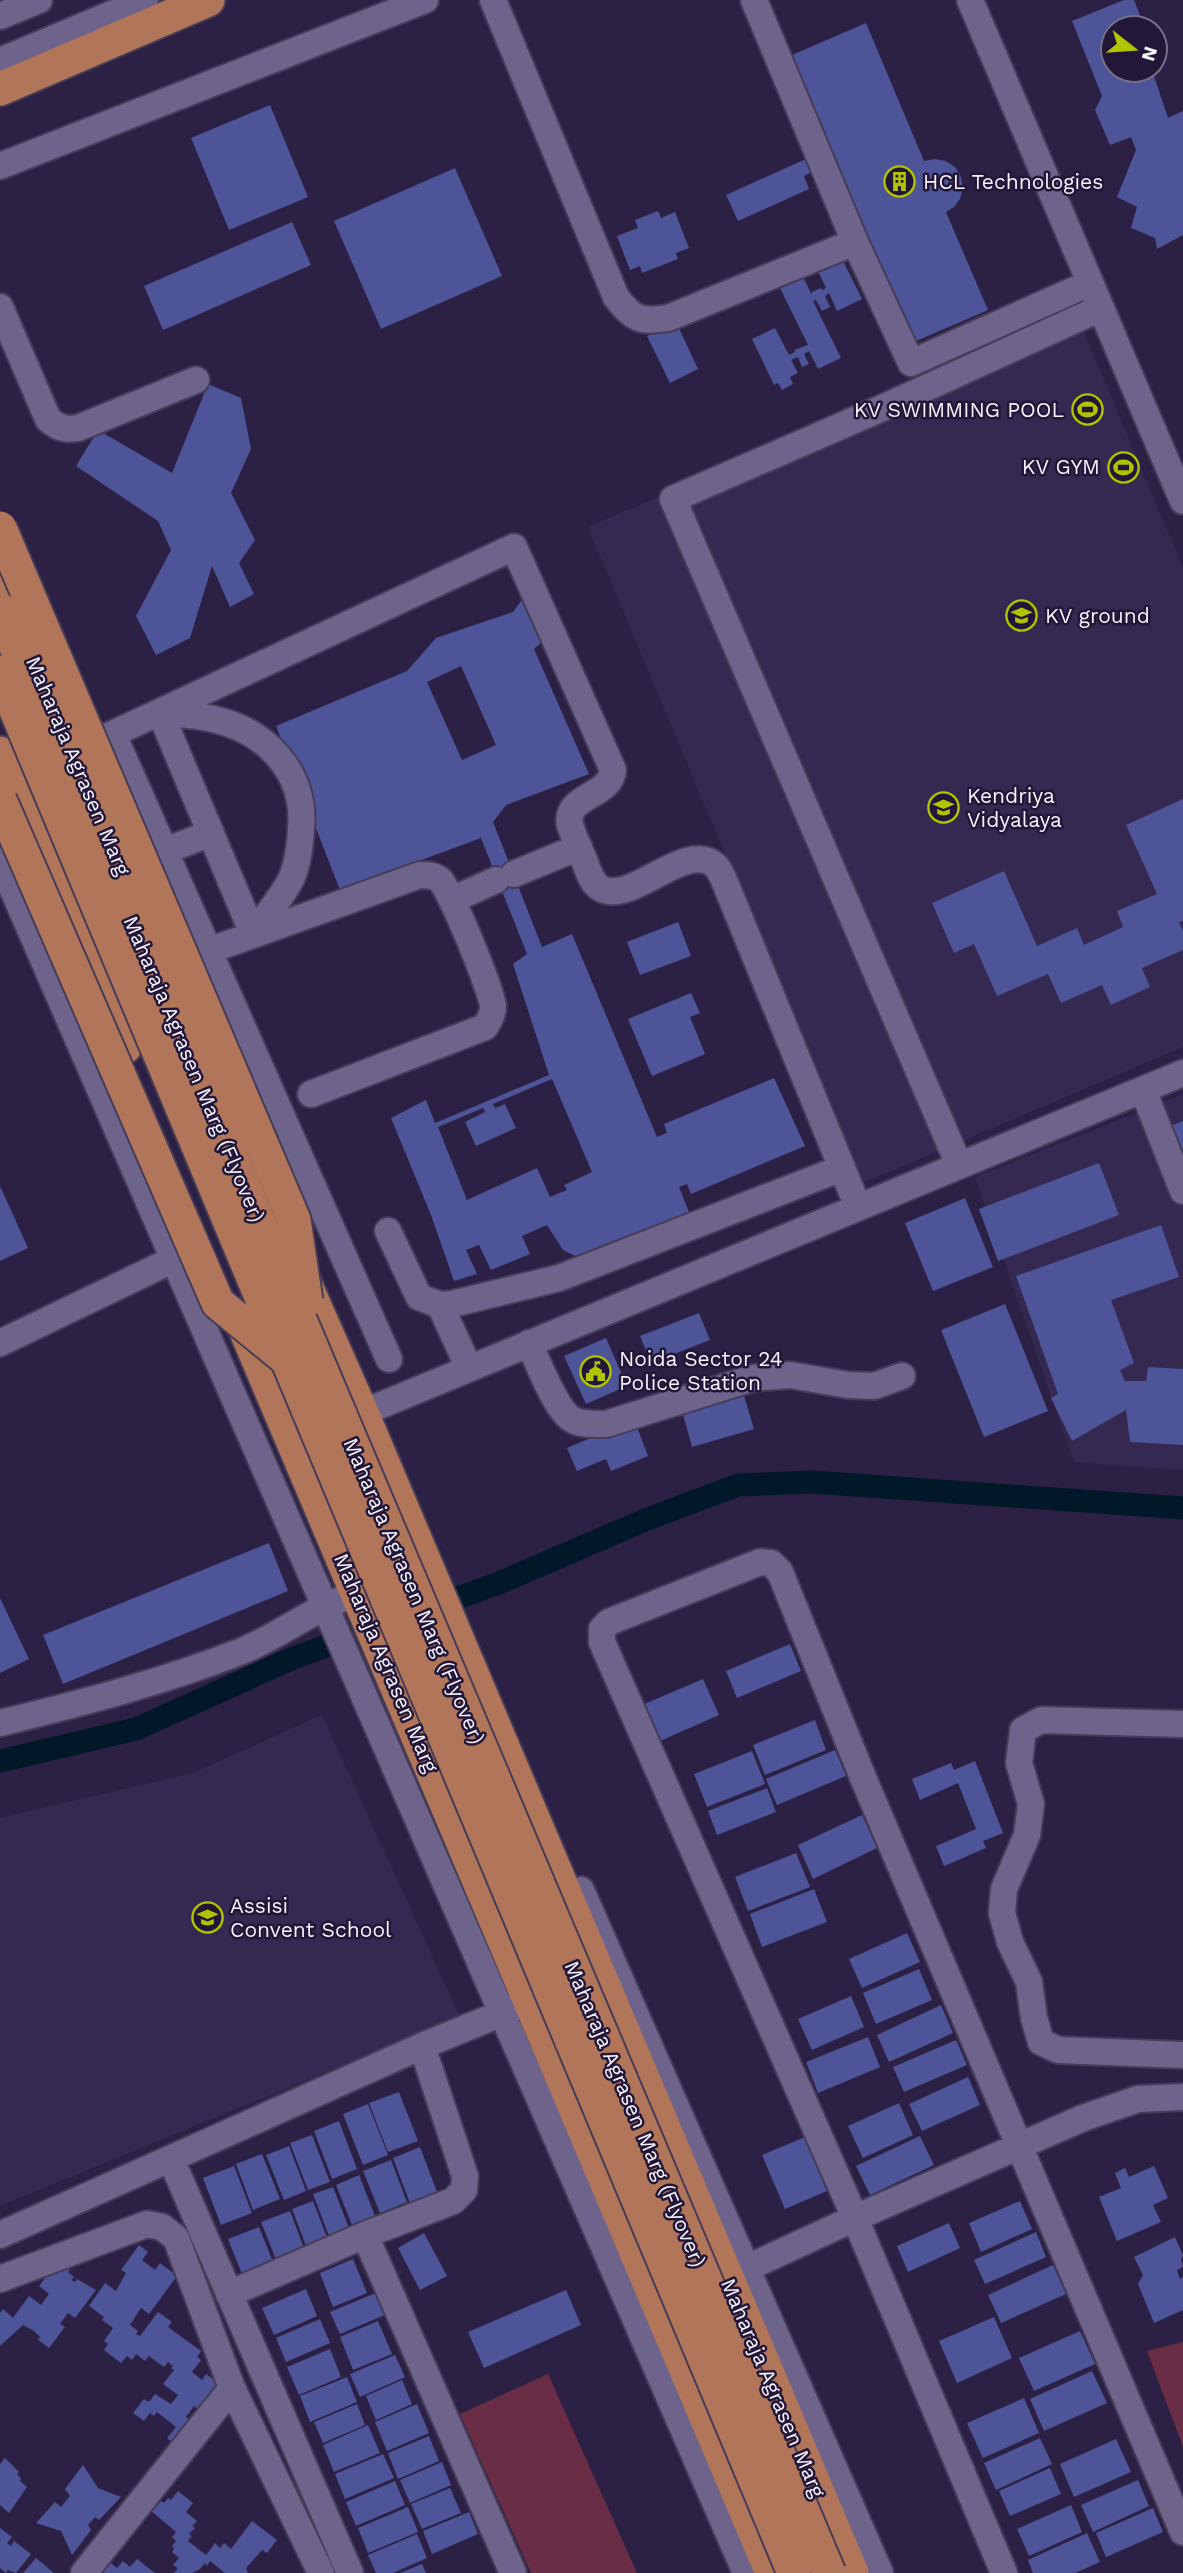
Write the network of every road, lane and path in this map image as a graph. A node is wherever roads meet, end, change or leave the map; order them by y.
1 (39, 0) edge
2 (145, 0) edge
3 (208, 0) edge
4 (425, 0) edge
5 (493, 0) edge
6 (754, 0) edge
7 (976, 2) edge
8 (0, 16) edge
9 (0, 61) edge
10 (0, 89) edge
11 (0, 166) edge
12 (855, 242) junction
13 (1090, 283) junction
14 (0, 307) edge
15 (1101, 308) junction
16 (196, 380) dead end
17 (1183, 501) edge
18 (0, 528) edge
19 (0, 581) edge
20 (0, 609) edge
21 (0, 672) edge
22 (160, 712) junction
23 (113, 734) junction
24 (0, 753) edge
25 (71, 753) junction
26 (0, 800) edge
27 (211, 833) junction
28 (579, 847) junction
29 (165, 852) junction
30 (0, 860) edge
31 (452, 900) junction
32 (253, 934) junction
33 (208, 951) junction
34 (1183, 1073) edge
35 (1143, 1090) junction
36 (311, 1094) dead end
37 (959, 1166) junction
38 (842, 1168) junction
39 (1183, 1191) edge
40 (858, 1207) junction
41 (388, 1231) dead end
42 (208, 1243) junction
43 (174, 1258) junction
44 (440, 1305) junction
45 (0, 1343) edge
46 (528, 1343) junction
47 (300, 1355) junction
48 (389, 1359) dead end
49 (469, 1368) junction
50 (902, 1376) dead end
51 (362, 1413) junction
52 (357, 1595) junction
53 (326, 1607) junction
54 (476, 1685) junction
55 (0, 1723) edge
56 (1183, 1724) edge
57 (516, 2007) junction
58 (422, 2046) junction
59 (1183, 2055) edge
60 (1183, 2097) edge
61 (659, 2116) junction
62 (1019, 2145) junction
63 (591, 2146) junction
64 (171, 2159) junction
65 (855, 2218) junction
66 (0, 2235) edge
67 (365, 2235) junction
68 (737, 2273) junction
69 (0, 2279) edge
70 (229, 2294) junction
71 (232, 2388) junction
72 (1183, 2532) edge
73 (84, 2573) edge
74 (321, 2573) edge
75 (350, 2573) edge
76 (513, 2573) edge
77 (770, 2573) edge
78 (829, 2573) edge
79 (852, 2573) edge
80 (880, 2573) edge
81 (1004, 2573) edge

1 - 8 street
2 - 9 street
3 - 10 main road
4 - 11 street
5 - 12 street
6 - 12 street
7 - 13 street
12 - 13 street
13 - 15 street
14 - 16 street
15 - 17 street
15 - 37 street
18 - 47 main road, bridge
19 - 25 main road, Maharaja Agrasen Marg
20 - 47 main road, Maharaja Agrasen Marg (Flyover), bridge
21 - 47 main road, Maharaja Agrasen Marg (Flyover), bridge
22 - 23 street
22 - 27 street
22 - 28 street
22 - 32 street
23 - 25 street
23 - 29 street
24 - 42 main road, Maharaja Agrasen Marg
25 - 51 main road, Maharaja Agrasen Marg
26 - 47 main road, bridge
27 - 29 street
27 - 32 street
28 - 31 street
28 - 38 street
29 - 33 street
30 - 43 street
31 - 32 street
31 - 36 street
32 - 33 street
33 - 48 street
34 - 35 street
35 - 37 street
35 - 39 street
37 - 40 street
38 - 40 street
38 - 44 street
40 - 46 street
41 - 44 street
42 - 43 street
42 - 52 main road, Maharaja Agrasen Marg
43 - 45 street
43 - 53 street
44 - 49 street
46 - 49 street
46 - 50 street
47 - 77 main road, Maharaja Agrasen Marg (Flyover), bridge
47 - 78 main road, Maharaja Agrasen Marg (Flyover), bridge
49 - 51 street
51 - 54 main road, Maharaja Agrasen Marg
52 - 53 street
52 - 57 main road, Maharaja Agrasen Marg
53 - 55 street
53 - 57 street
54 - 61 main road, Maharaja Agrasen Marg
54 - 68 street
56 - 59 street
57 - 58 street
57 - 63 main road, Maharaja Agrasen Marg
57 - 77 street
58 - 64 street
58 - 67 street
60 - 62 street
61 - 63 main road
61 - 68 main road, Maharaja Agrasen Marg
62 - 65 street
62 - 65 street
62 - 72 street
63 - 77 main road, Maharaja Agrasen Marg
64 - 66 street
64 - 70 street
65 - 68 street
65 - 81 street
67 - 70 street
67 - 76 street
68 - 79 main road, Maharaja Agrasen Marg
68 - 80 street
69 - 71 street
70 - 75 street
71 - 73 street
71 - 74 street

